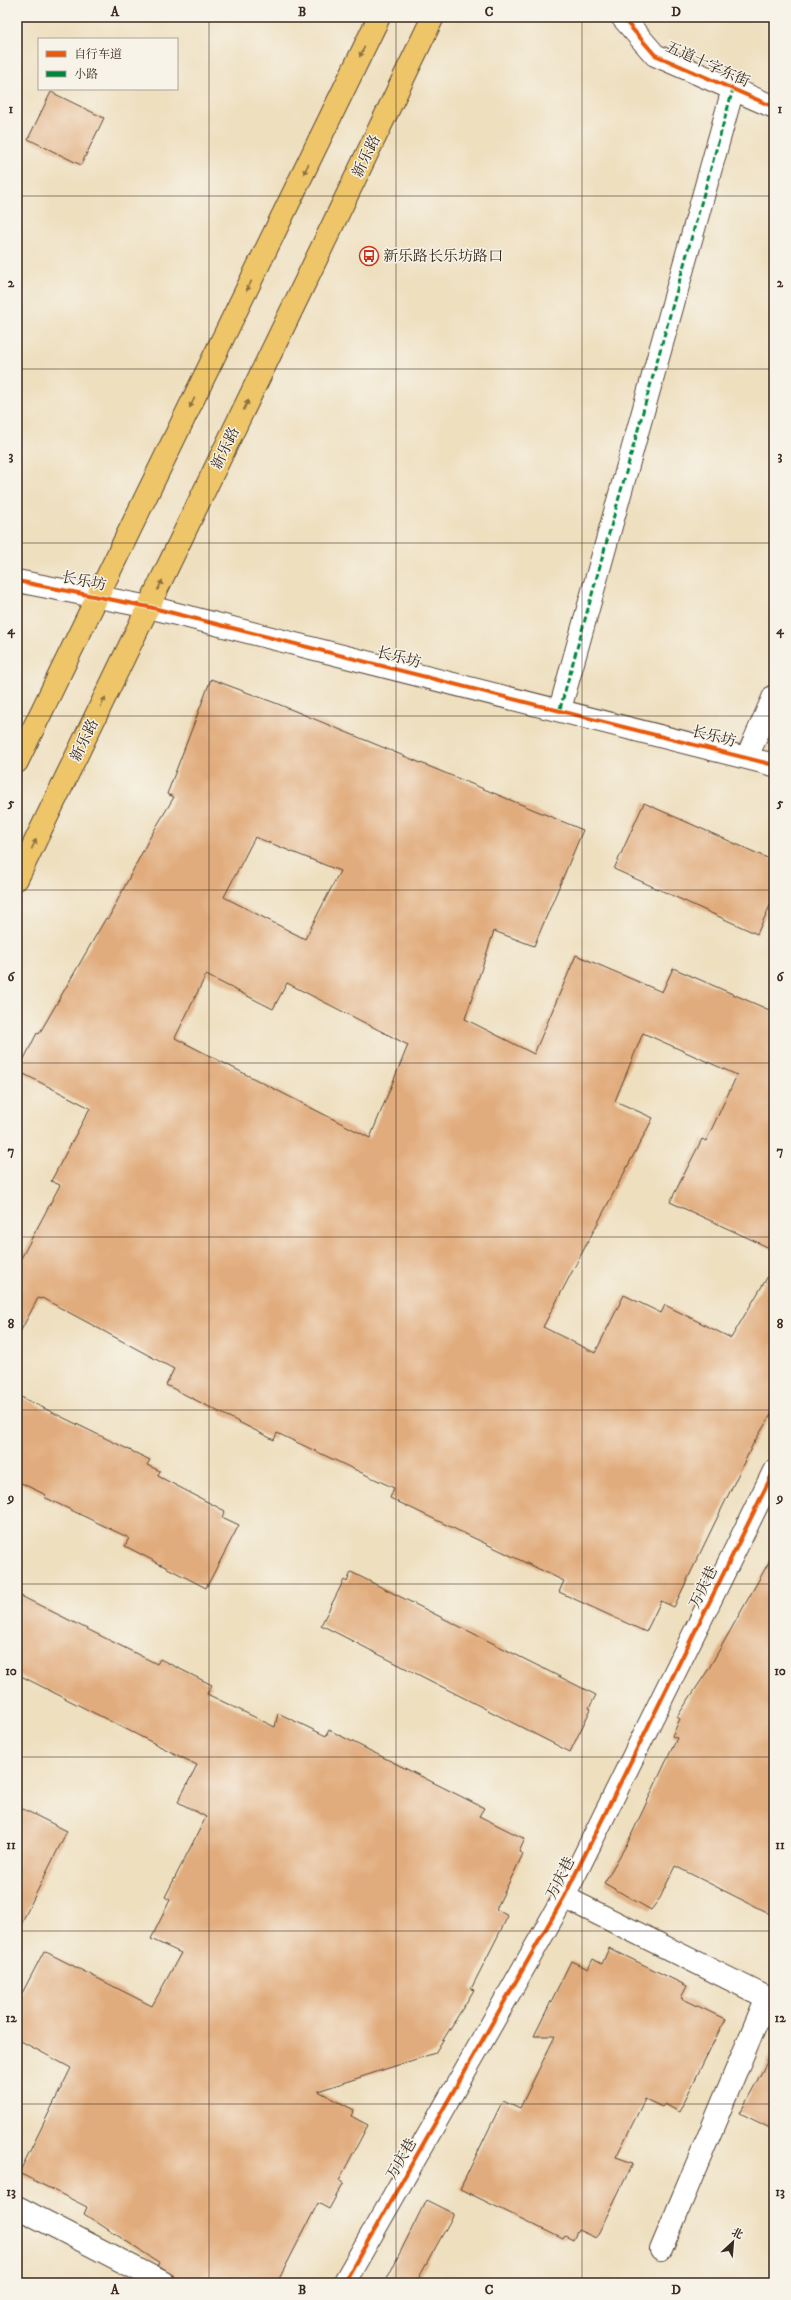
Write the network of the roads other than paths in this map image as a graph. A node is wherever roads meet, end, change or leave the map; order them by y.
1 (379, 17) edge
2 (433, 17) edge
3 (622, 17) edge
4 (732, 89) junction
5 (774, 107) edge
6 (17, 581) edge
7 (99, 596) junction
8 (149, 607) junction
9 (774, 696) edge
10 (560, 709) junction
11 (748, 757) junction
12 (17, 762) edge
13 (774, 765) edge
14 (17, 879) edge
15 (774, 1471) edge
16 (564, 1897) junction
17 (770, 1999) edge
18 (17, 2207) edge
19 (661, 2250) dead end
20 (164, 2283) edge
21 (344, 2283) edge

1 -> 7 main road
8 -> 2 main road, 新乐路
3 - 4 street, 五道十字东街
4 - 5 street, 五道十字东街
4 - 10 street
6 - 7 street, 长乐坊
7 - 8 street, 长乐坊
7 - 12 main road
8 - 10 street, 长乐坊
14 -> 8 main road, 新乐路
9 - 11 street
10 - 11 street, 长乐坊
11 - 13 street, 长乐坊
15 - 16 street, 万庆巷
16 - 17 street
16 - 21 street, 万庆巷
17 - 19 street
18 - 20 street

